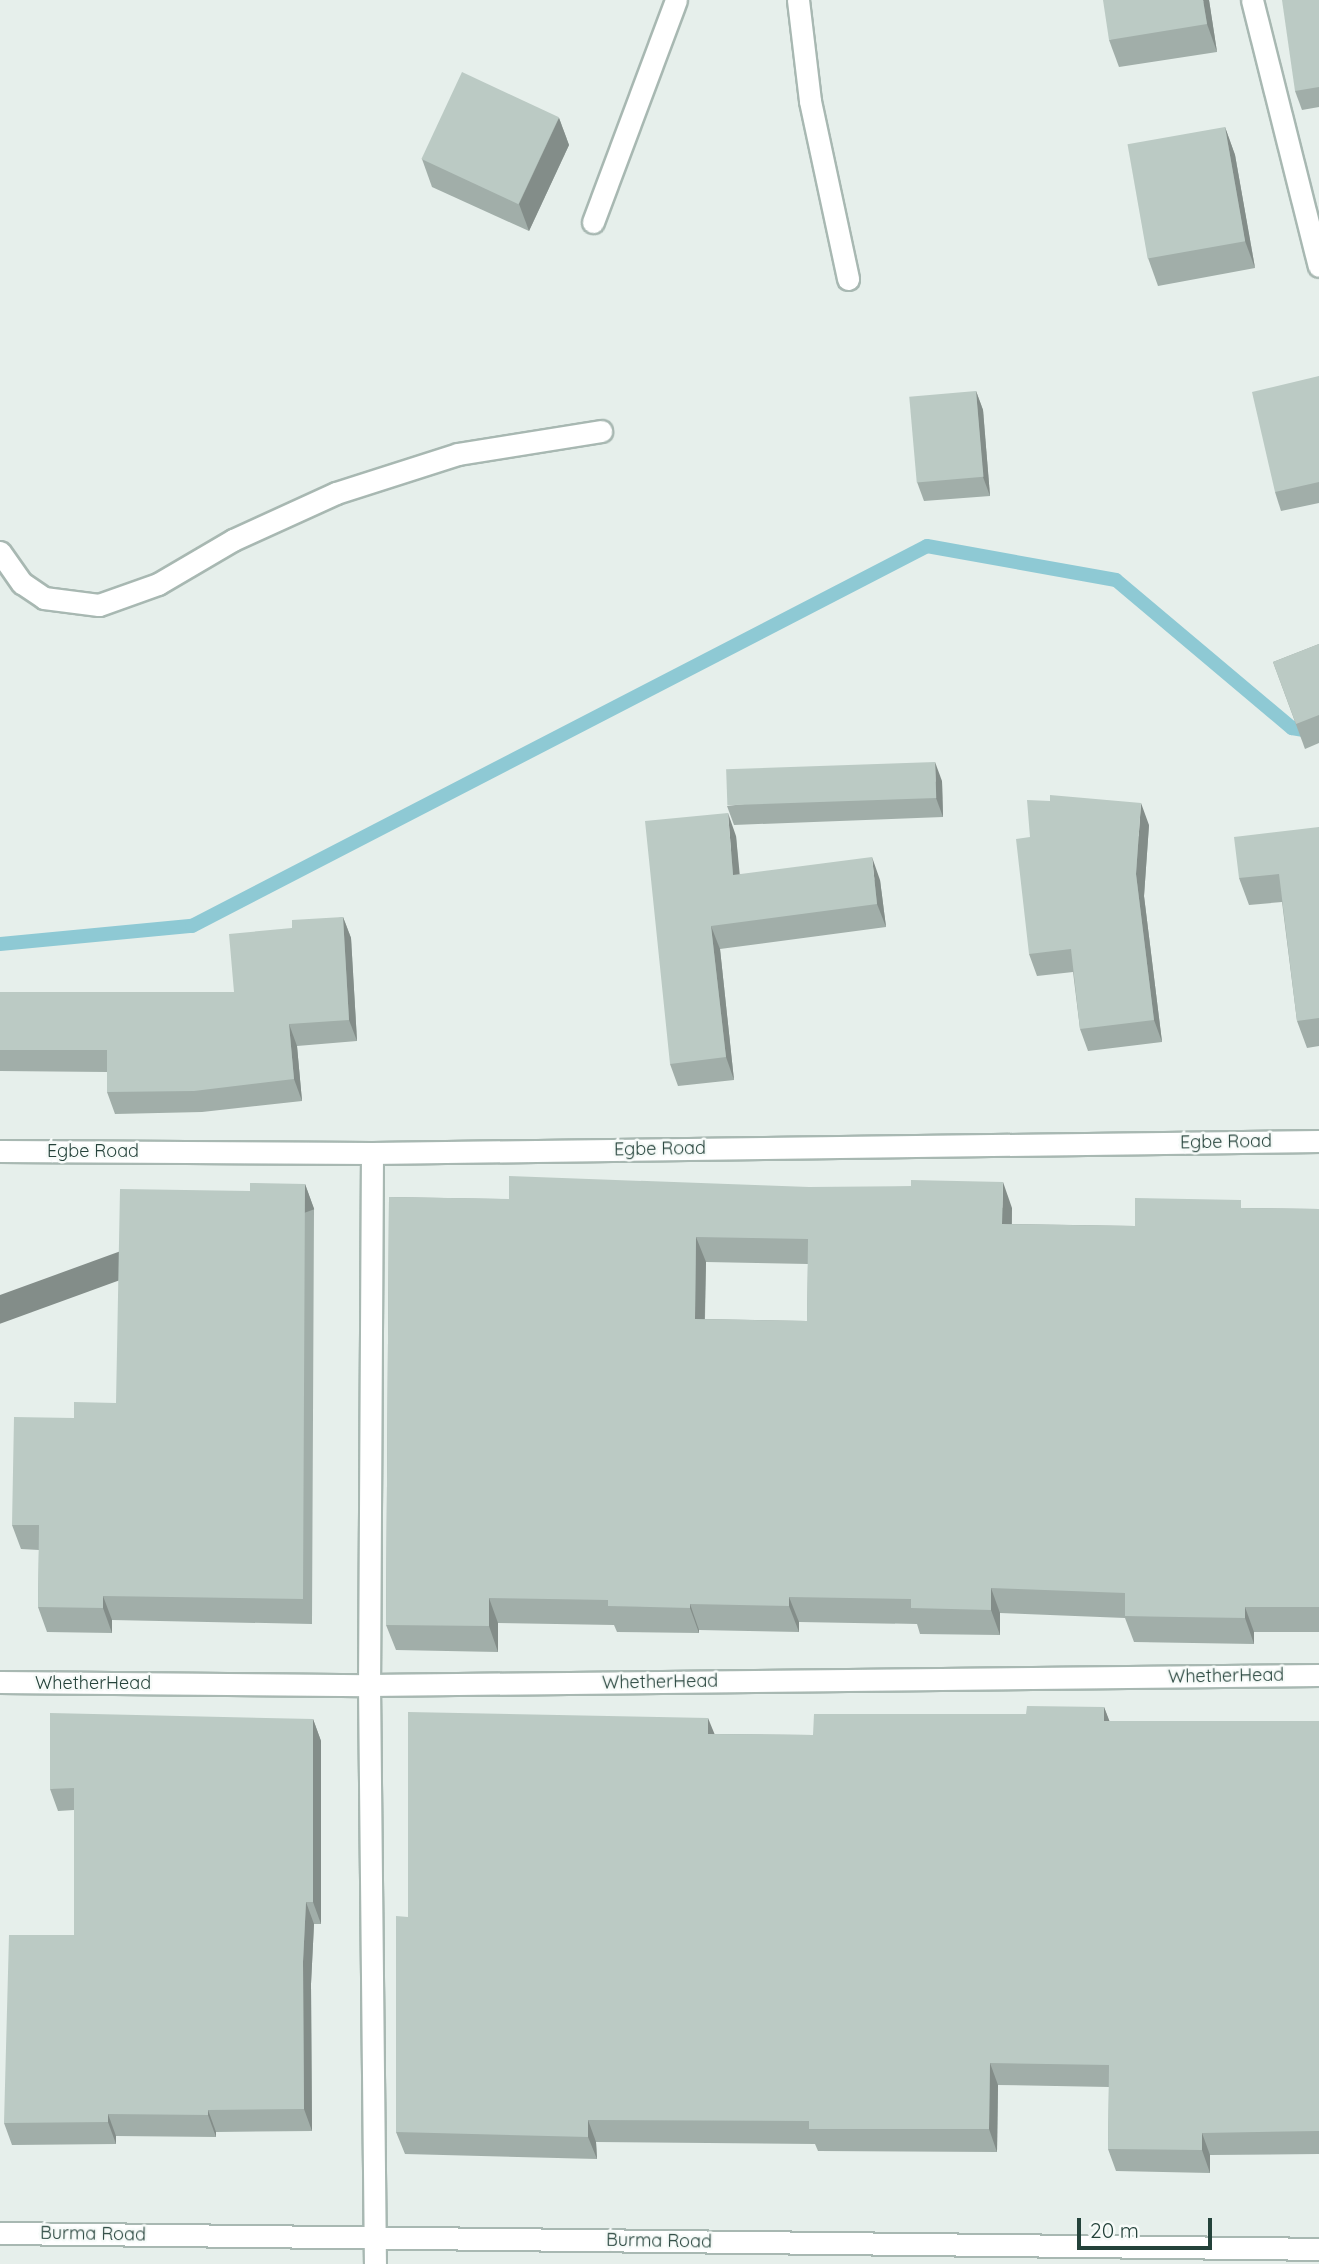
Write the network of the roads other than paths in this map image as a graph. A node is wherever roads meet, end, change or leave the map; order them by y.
1 (676, 0) edge
2 (798, 0) edge
3 (1252, 0) edge
4 (593, 222) dead end
5 (1319, 266) edge
6 (848, 279) dead end
7 (601, 431) dead end
8 (0, 552) edge
9 (1319, 1141) edge
10 (0, 1151) edge
11 (372, 1153) junction
12 (1319, 1675) edge
13 (0, 1682) edge
14 (369, 1685) junction
15 (0, 2233) edge
16 (375, 2238) junction
17 (1319, 2249) edge
18 (375, 2264) edge

1 - 4 street
2 - 6 street
3 - 5 street
7 - 8 street
9 - 11 street, Egbe Road
10 - 11 street, Egbe Road
11 - 14 street
12 - 14 street, WhetherHead
13 - 14 street, WhetherHead
14 - 16 street
15 - 16 street, Burma Road
16 - 17 street, Burma Road
16 - 18 street

